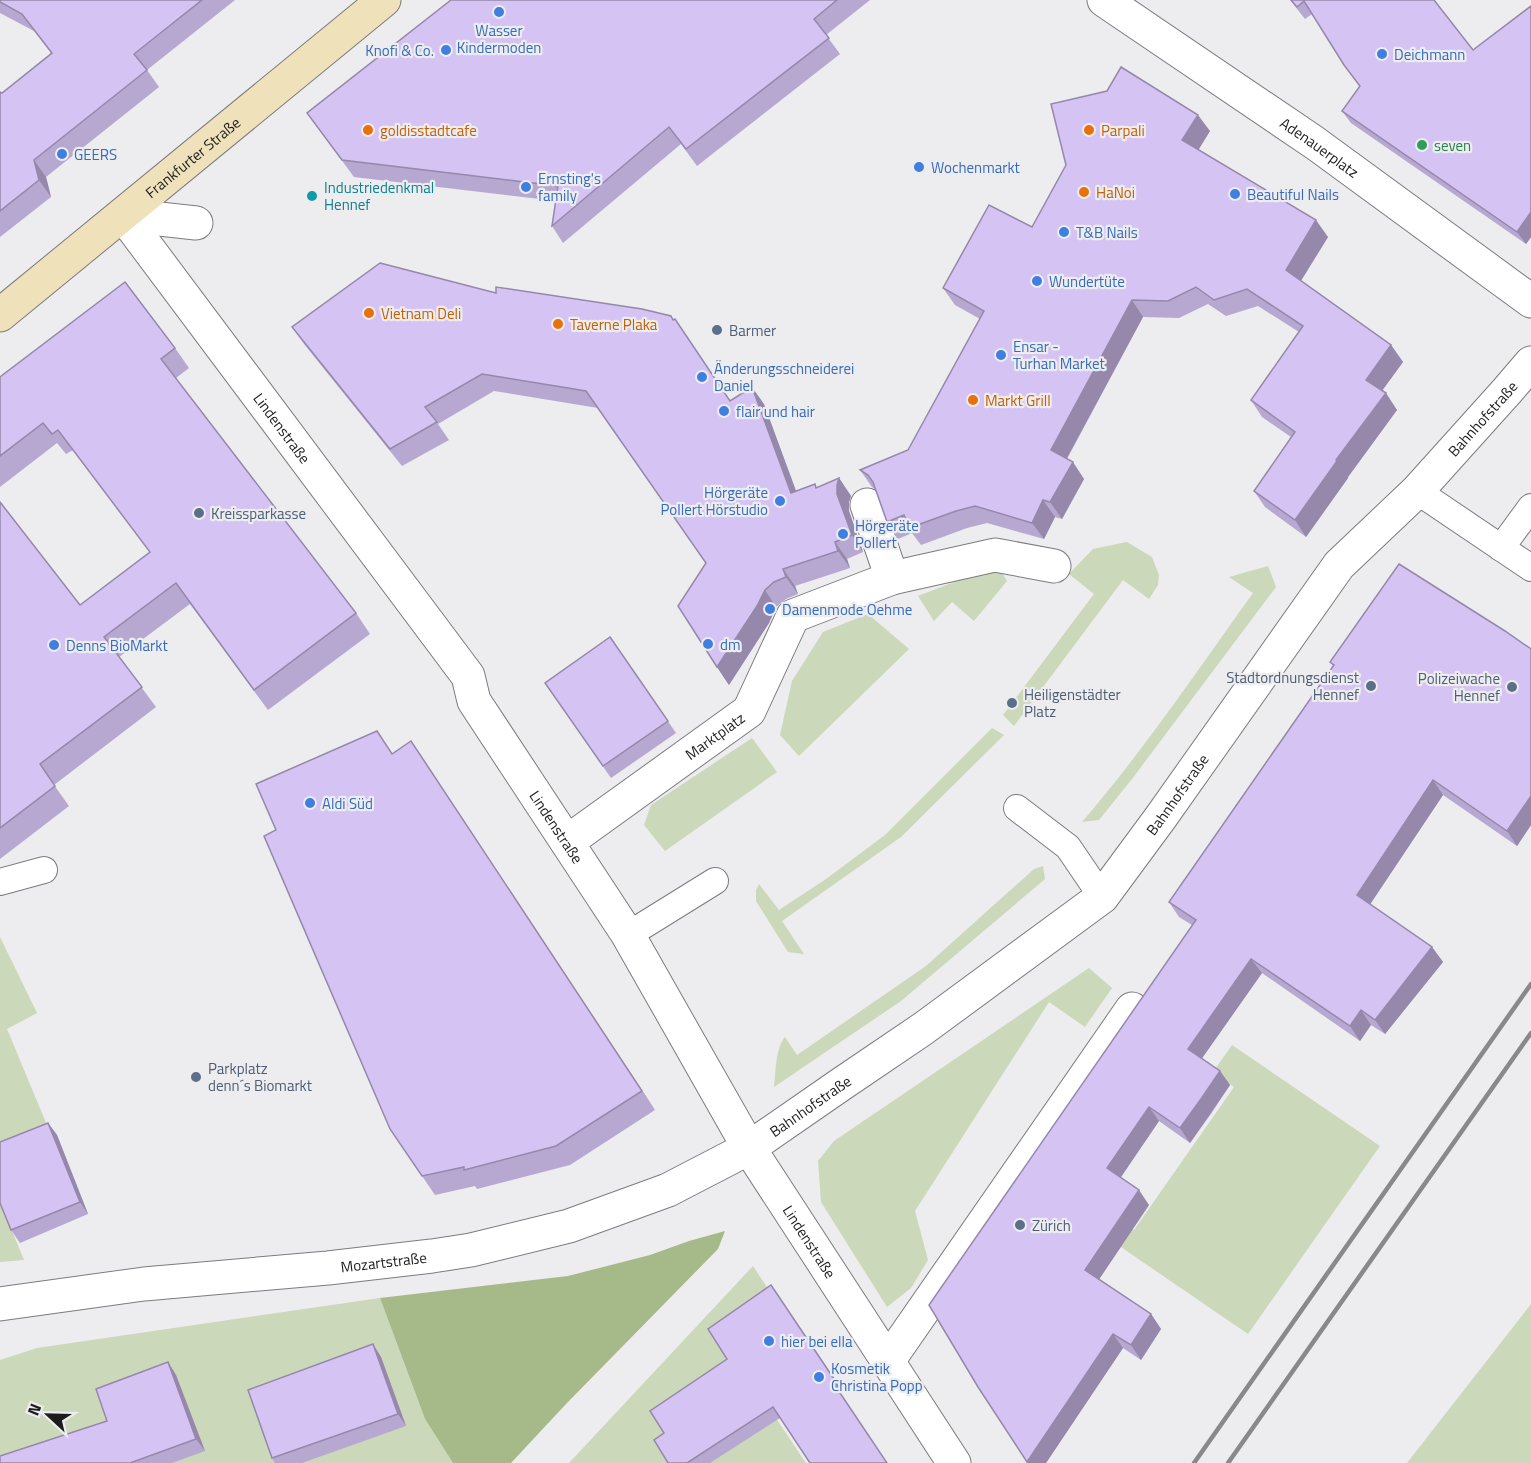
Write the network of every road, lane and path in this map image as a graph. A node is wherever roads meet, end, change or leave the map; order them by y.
1 (384, 0) edge
2 (1104, 0) edge
3 (123, 214) junction
4 (196, 223) dead end
5 (1531, 301) edge
6 (0, 315) edge
7 (1531, 363) edge
8 (1417, 491) junction
9 (867, 505) edge
10 (1531, 507) edge
11 (1501, 548) junction
12 (1054, 566) dead end
13 (1531, 568) edge
14 (892, 578) junction
15 (1017, 808) dead end
16 (567, 843) junction
17 (44, 870) dead end
18 (715, 881) dead end
19 (0, 882) edge
20 (1102, 897) junction
21 (628, 935) junction
22 (1132, 1009) edge
23 (749, 1148) junction
24 (0, 1304) edge
25 (888, 1360) junction
26 (954, 1463) edge

1 - 3 main road, Frankfurter Straße
2 - 5 street, Adenauerplatz
3 - 4 street
3 - 6 main road, Frankfurter Straße
3 - 16 street, Lindenstraße
7 - 8 street, Bahnhofstraße
8 - 11 lane
8 - 20 street, Bahnhofstraße
9 - 14 street
10 - 11 lane
11 - 13 lane
12 - 14 street, Marktplatz
14 - 16 street, Marktplatz
15 - 20 lane
16 - 21 street, Lindenstraße
17 - 19 lane
18 - 21 lane
20 - 23 street, Bahnhofstraße
21 - 23 street, Lindenstraße
22 - 25 street
23 - 24 street, Mozartstraße
23 - 25 street, Lindenstraße
25 - 26 street, Lindenstraße

